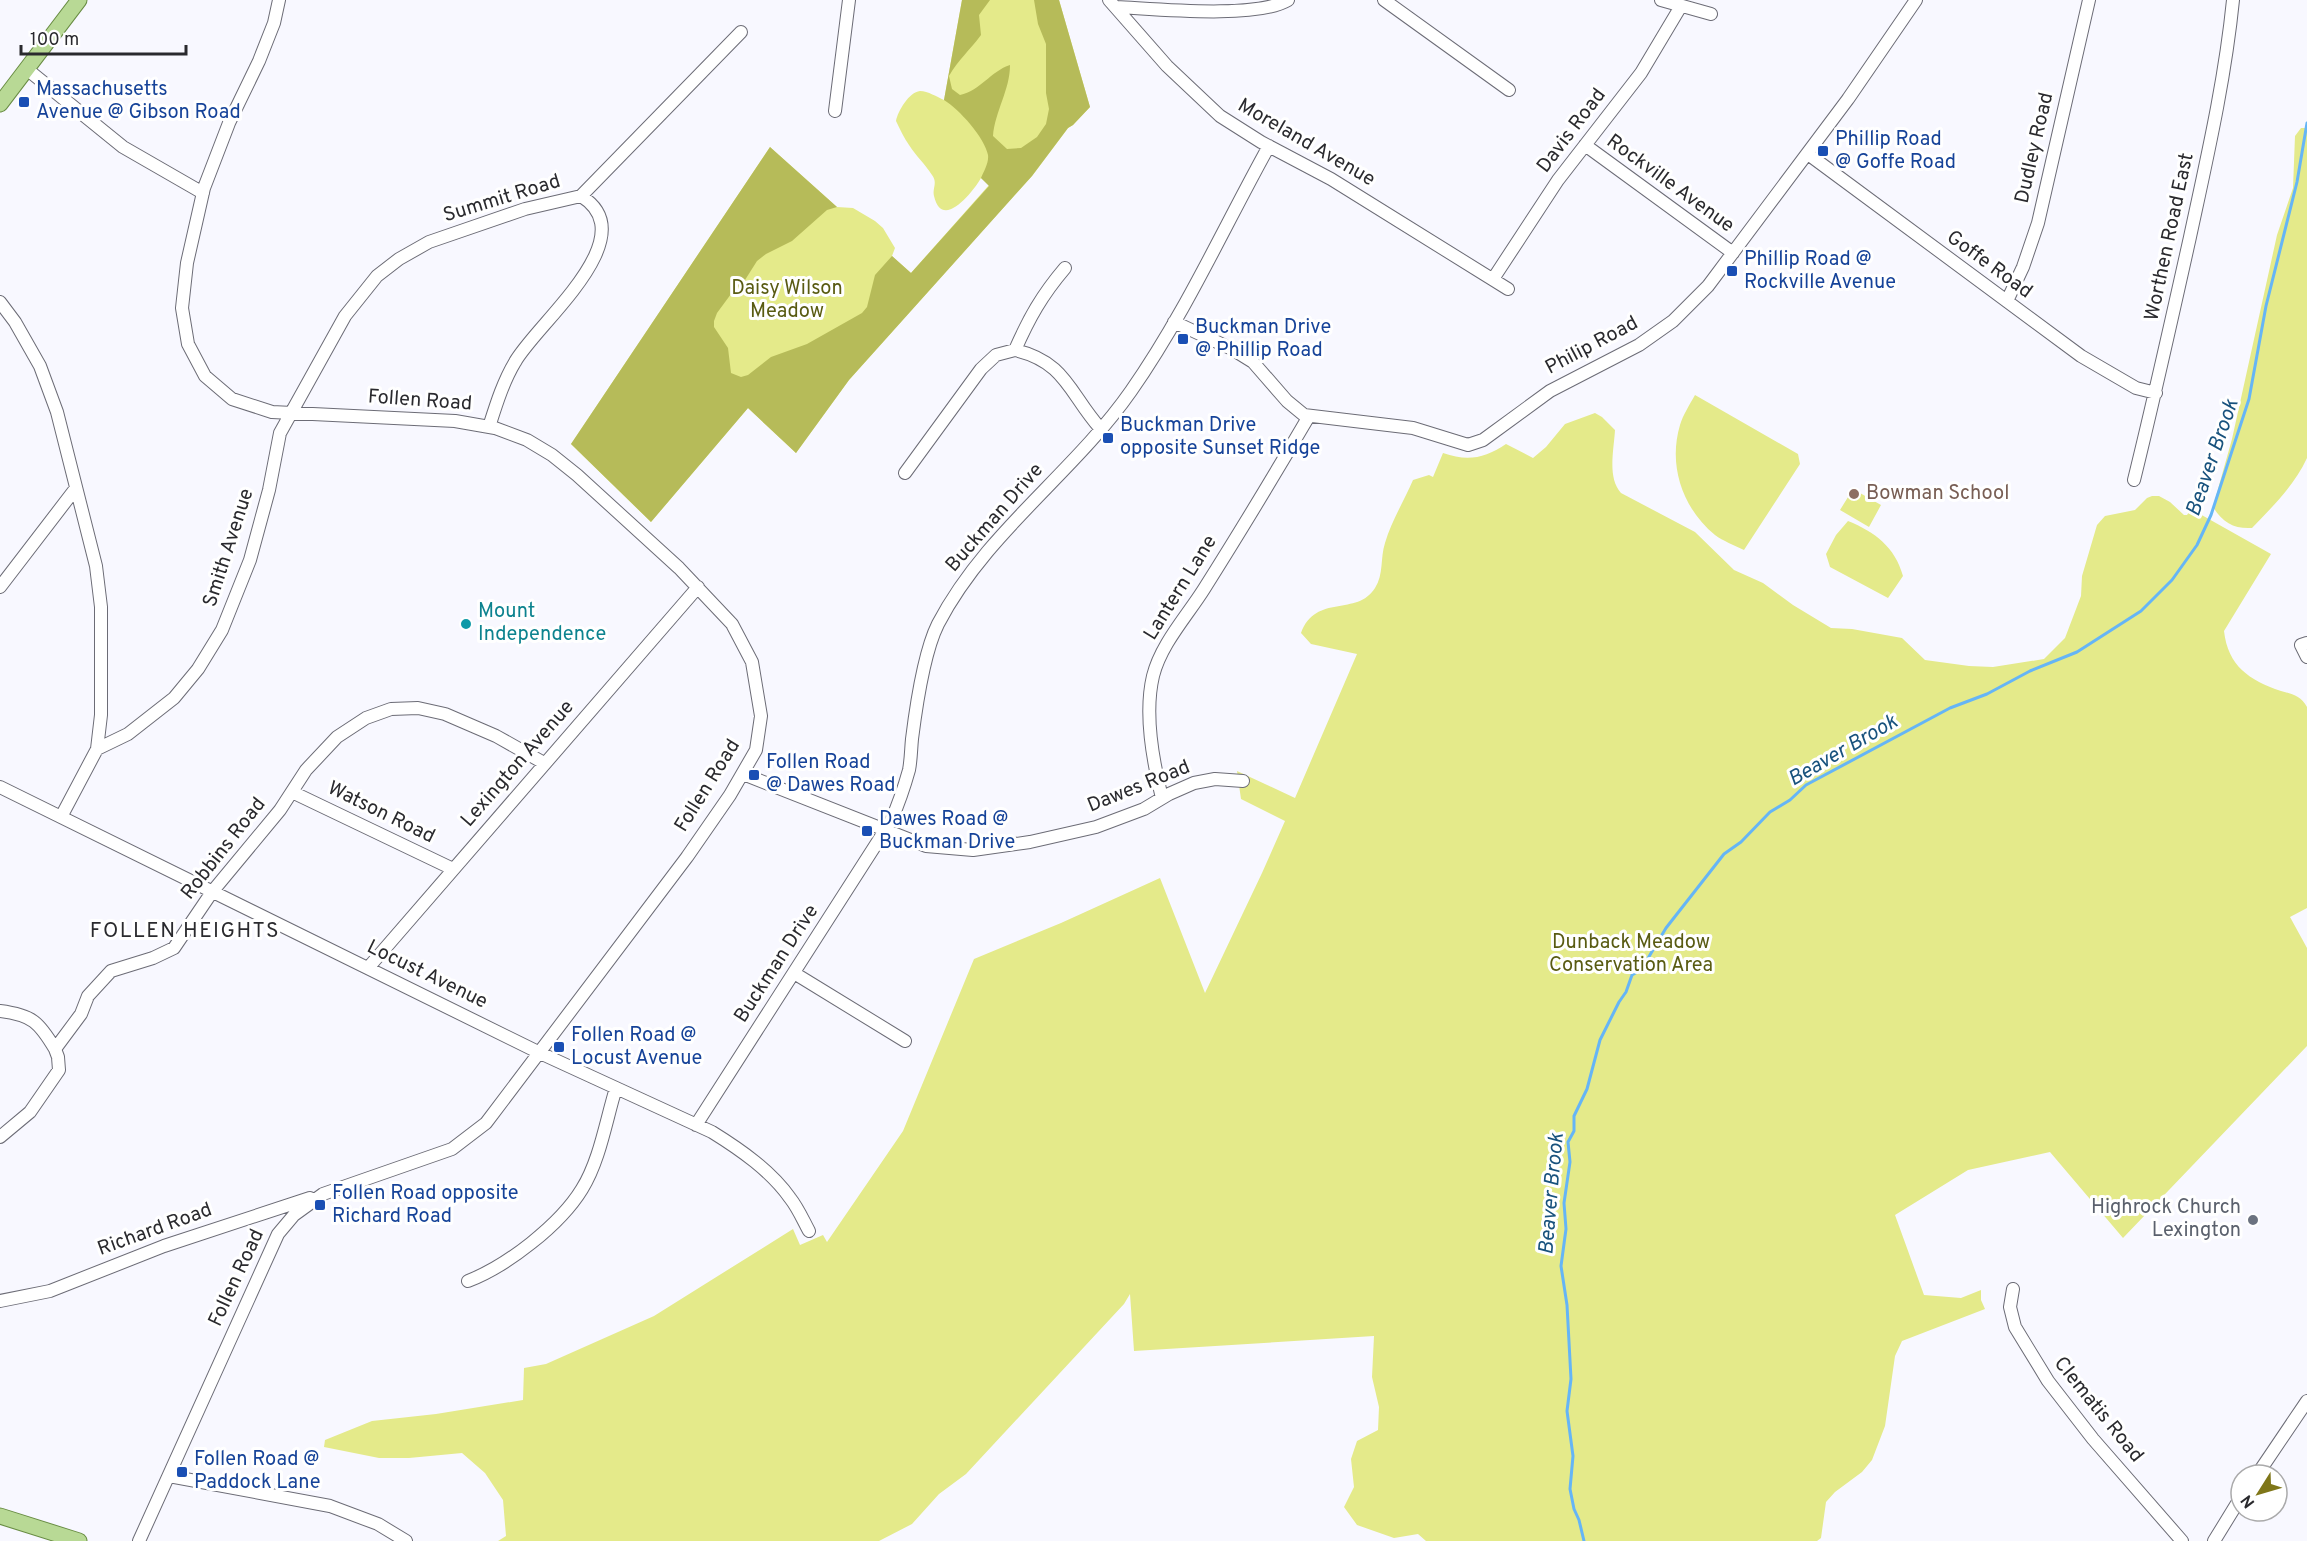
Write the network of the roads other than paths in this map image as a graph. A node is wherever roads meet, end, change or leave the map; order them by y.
1 (79, 0) edge
2 (279, 0) edge
3 (849, 0) edge
4 (1288, 0) edge
5 (1384, 0) edge
6 (1661, 0) edge
7 (1916, 0) edge
8 (2089, 0) edge
9 (2233, 0) edge
10 (1113, 4) edge
11 (1682, 6) junction
12 (1711, 14) dead end
13 (741, 32) dead end
14 (28, 70) junction
15 (1509, 90) dead end
16 (1, 100) edge
17 (835, 111) dead end
18 (1585, 145) junction
19 (1269, 146) junction
20 (1808, 154) junction
21 (203, 193) junction
22 (581, 196) junction
23 (1733, 253) junction
24 (1065, 268) dead end
25 (1493, 279) junction
26 (1508, 289) dead end
27 (2007, 301) junction
28 (0, 302) edge
29 (1174, 322) junction
30 (1015, 350) junction
31 (2156, 393) junction
32 (292, 412) junction
33 (1309, 416) junction
34 (489, 427) junction
35 (1100, 429) junction
36 (905, 473) dead end
37 (2134, 480) dead end
38 (76, 488) junction
39 (0, 587) edge
40 (698, 587) junction
41 (2304, 644) edge
42 (2307, 657) edge
43 (97, 749) junction
44 (544, 763) junction
45 (742, 774) junction
46 (1243, 781) dead end
47 (0, 787) edge
48 (292, 792) junction
49 (1162, 798) junction
50 (61, 817) junction
51 (886, 830) junction
52 (453, 869) junction
53 (212, 892) junction
54 (368, 968) junction
55 (794, 973) junction
56 (0, 1011) edge
57 (905, 1041) dead end
58 (55, 1049) junction
59 (540, 1053) junction
60 (616, 1088) junction
61 (696, 1125) junction
62 (0, 1137) edge
63 (323, 1194) junction
64 (809, 1231) dead end
65 (468, 1281) dead end
66 (2013, 1289) dead end
67 (0, 1300) edge
68 (2307, 1401) edge
69 (2266, 1463) edge
70 (169, 1476) junction
71 (0, 1516) edge
72 (2229, 1517) edge
73 (79, 1541) edge
74 (139, 1541) edge
75 (406, 1541) edge
76 (2182, 1541) edge
77 (2214, 1541) edge

1 - 14 main road
2 - 21 street, Follen Road
3 - 17 street
4 - 10 street
5 - 15 street
6 - 11 street
7 - 20 street, Philip Road
8 - 27 street, Dudley Road
9 - 31 street, Worthen Road East
10 - 19 street, Moreland Avenue
11 - 12 street
11 - 18 street, Davis Road
13 - 22 street, Summit Road
14 - 16 main road
14 - 21 street
18 - 23 street, Rockville Avenue
18 - 25 street, Davis Road
19 - 25 street, Moreland Avenue
19 - 29 street, Buckman Drive
20 - 23 street, Philip Road
20 - 27 street, Goffe Road
21 - 32 street, Follen Road
22 - 32 street, Summit Road
22 - 34 street
23 - 33 street, Philip Road
24 - 30 street
25 - 26 street, Moreland Avenue
27 - 31 street, Goffe Road
28 - 38 street
29 - 33 street, Philip Road
29 - 35 street, Buckman Drive
30 - 35 street
30 - 36 street
31 - 37 street, Worthen Road East
32 - 34 street, Follen Road
32 - 43 street, Smith Avenue
33 - 49 street, Lantern Lane
34 - 40 street, Follen Road
35 - 51 street, Buckman Drive
38 - 39 street
38 - 43 street
40 - 44 street, Lexington Avenue
40 - 45 street, Follen Road
41 - 42 street
43 - 50 street
44 - 48 street, Robbins Road
44 - 52 street, Lexington Avenue
45 - 51 street, Dawes Road
45 - 59 street, Follen Road
46 - 49 street, Dawes Road
47 - 50 street, Locust Avenue
48 - 52 street, Watson Road
48 - 53 street, Robbins Road
49 - 51 street, Dawes Road
50 - 53 street, Locust Avenue
51 - 55 street, Buckman Drive
52 - 54 street, Lexington Avenue
53 - 54 street, Locust Avenue
53 - 58 street, Robbins Road
54 - 59 street, Locust Avenue
55 - 57 street
55 - 61 street, Buckman Drive
56 - 58 street
58 - 62 street
59 - 60 street, Locust Avenue
59 - 63 street, Follen Road
60 - 61 street, Locust Avenue
60 - 65 street
61 - 64 street, Locust Avenue
63 - 67 street, Richard Road
63 - 70 street, Follen Road
66 - 76 street, Clematis Road
68 - 69 street
70 - 74 street, Follen Road
70 - 75 street
71 - 73 main road
72 - 77 street

